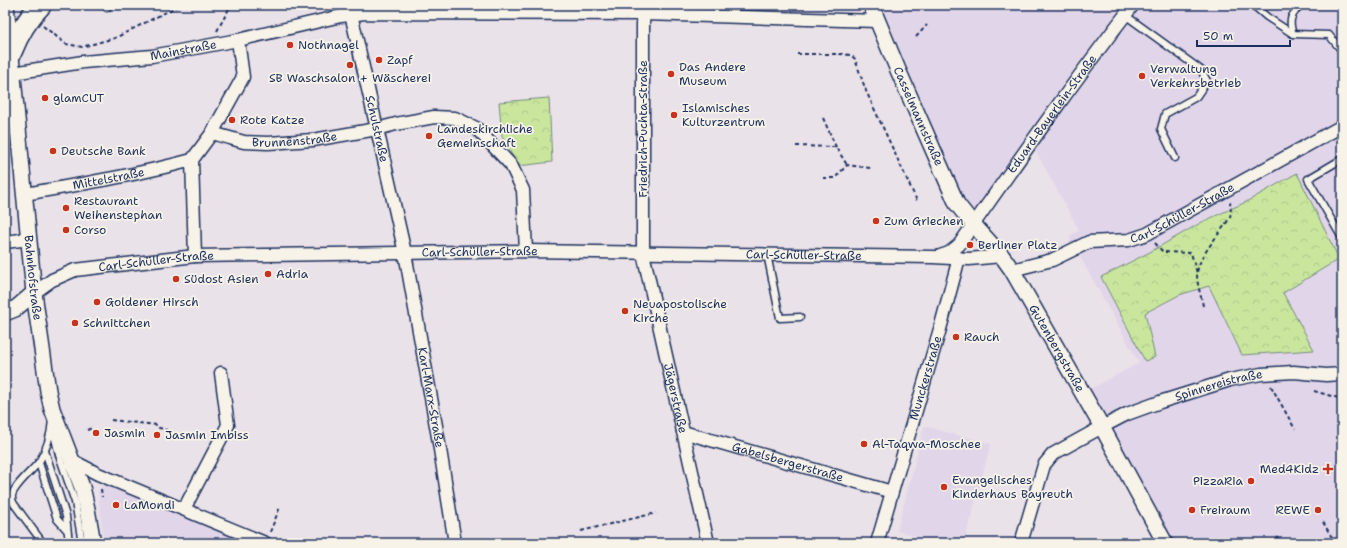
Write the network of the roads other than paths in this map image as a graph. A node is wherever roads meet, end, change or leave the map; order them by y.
1 (6, 5) edge
2 (41, 5) edge
3 (871, 5) edge
4 (1133, 5) edge
5 (1253, 5) edge
6 (1300, 5) edge
7 (350, 10) edge
8 (644, 10) edge
9 (1125, 16) junction
10 (877, 21) junction
11 (1293, 34) junction
12 (238, 40) junction
13 (8, 48) edge
14 (1342, 51) edge
15 (13, 73) junction
16 (10, 102) edge
17 (1342, 126) edge
18 (377, 129) junction
19 (212, 133) junction
20 (1176, 158) dead end
21 (1342, 159) edge
22 (192, 160) junction
23 (25, 194) junction
24 (973, 224) junction
25 (1342, 238) edge
26 (29, 239) junction
27 (5, 242) edge
28 (526, 251) junction
29 (405, 253) junction
30 (643, 253) junction
31 (768, 254) junction
32 (195, 256) junction
33 (1002, 256) junction
34 (933, 257) junction
35 (959, 258) junction
36 (1012, 270) junction
37 (34, 293) junction
38 (5, 313) edge
39 (800, 317) dead end
40 (221, 373) dead end
41 (1342, 374) edge
42 (52, 409) junction
43 (52, 427) junction
44 (1102, 427) junction
45 (683, 432) junction
46 (45, 451) junction
47 (73, 461) junction
48 (38, 463) junction
49 (892, 492) junction
50 (8, 498) edge
51 (184, 509) junction
52 (85, 527) junction
53 (66, 530) junction
54 (267, 539) edge
55 (43, 543) edge
56 (69, 543) edge
57 (82, 543) edge
58 (93, 543) edge
59 (455, 543) edge
60 (708, 543) edge
61 (877, 543) edge
62 (1022, 543) edge
63 (1165, 543) edge

1 - 13 street, Bahnhofstraße
2 - 13 main road
3 - 10 street, Casselmannstraße
4 - 9 street, Eduard-Bayerlein-Straße
5 - 11 lane
6 - 11 lane
7 - 8 street, Mainstraße
7 - 12 street, Mainstraße
7 - 18 street, Schulstraße
8 - 10 street, Mainstraße
8 - 30 street, Friedrich-Puchta-Straße
9 - 20 lane
9 - 24 street, Eduard-Bayerlein-Straße
10 - 24 street, Casselmannstraße
11 - 14 lane
12 - 15 street, Mainstraße
12 - 19 street
13 - 15 street, Bahnhofstraße
15 - 16 street, Bahnhofstraße
16 - 23 street, Bahnhofstraße
17 - 36 street, Carl-Schüller-Straße
18 - 19 street, Brunnenstraße
18 - 28 street, Brunnenstraße
18 - 29 street, Schulstraße
19 - 22 street
21 - 25 lane
22 - 23 street, Mittelstraße
22 - 32 street
23 - 26 street, Bahnhofstraße
24 - 33 street
24 - 34 street
26 - 27 street
26 - 37 street, Bahnhofstraße
28 - 29 street, Carl-Schüller-Straße
28 - 30 street, Carl-Schüller-Straße
29 - 32 street, Carl-Schüller-Straße
29 - 59 street, Karl-Marx-Straße
30 - 31 street, Carl-Schüller-Straße
30 - 45 street, Jägerstraße
31 - 34 street, Carl-Schüller-Straße
31 - 39 lane
32 - 37 street, Carl-Schüller-Straße
33 - 35 street
33 - 36 street
34 - 35 street
35 - 49 street, Munckerstraße
36 - 44 street, Gutenbergstraße
37 - 38 street
37 - 42 street, Bahnhofstraße
40 - 51 street
41 - 44 street, Spinnereistraße
42 - 43 lane
42 - 47 street, Bahnhofstraße
43 - 46 lane
43 - 52 lane
44 - 62 street
44 - 63 street, Gutenbergstraße
45 - 49 street, Gabelsbergerstraße
45 - 60 street, Jägerstraße
46 - 48 lane
46 - 53 lane
47 - 51 street
47 - 52 street, Bahnhofstraße
48 - 50 lane
48 - 53 lane
49 - 61 street, Munckerstraße
50 - 55 lane
51 - 54 street
52 - 53 lane
52 - 57 lane
52 - 58 street, Bahnhofstraße
53 - 56 lane

